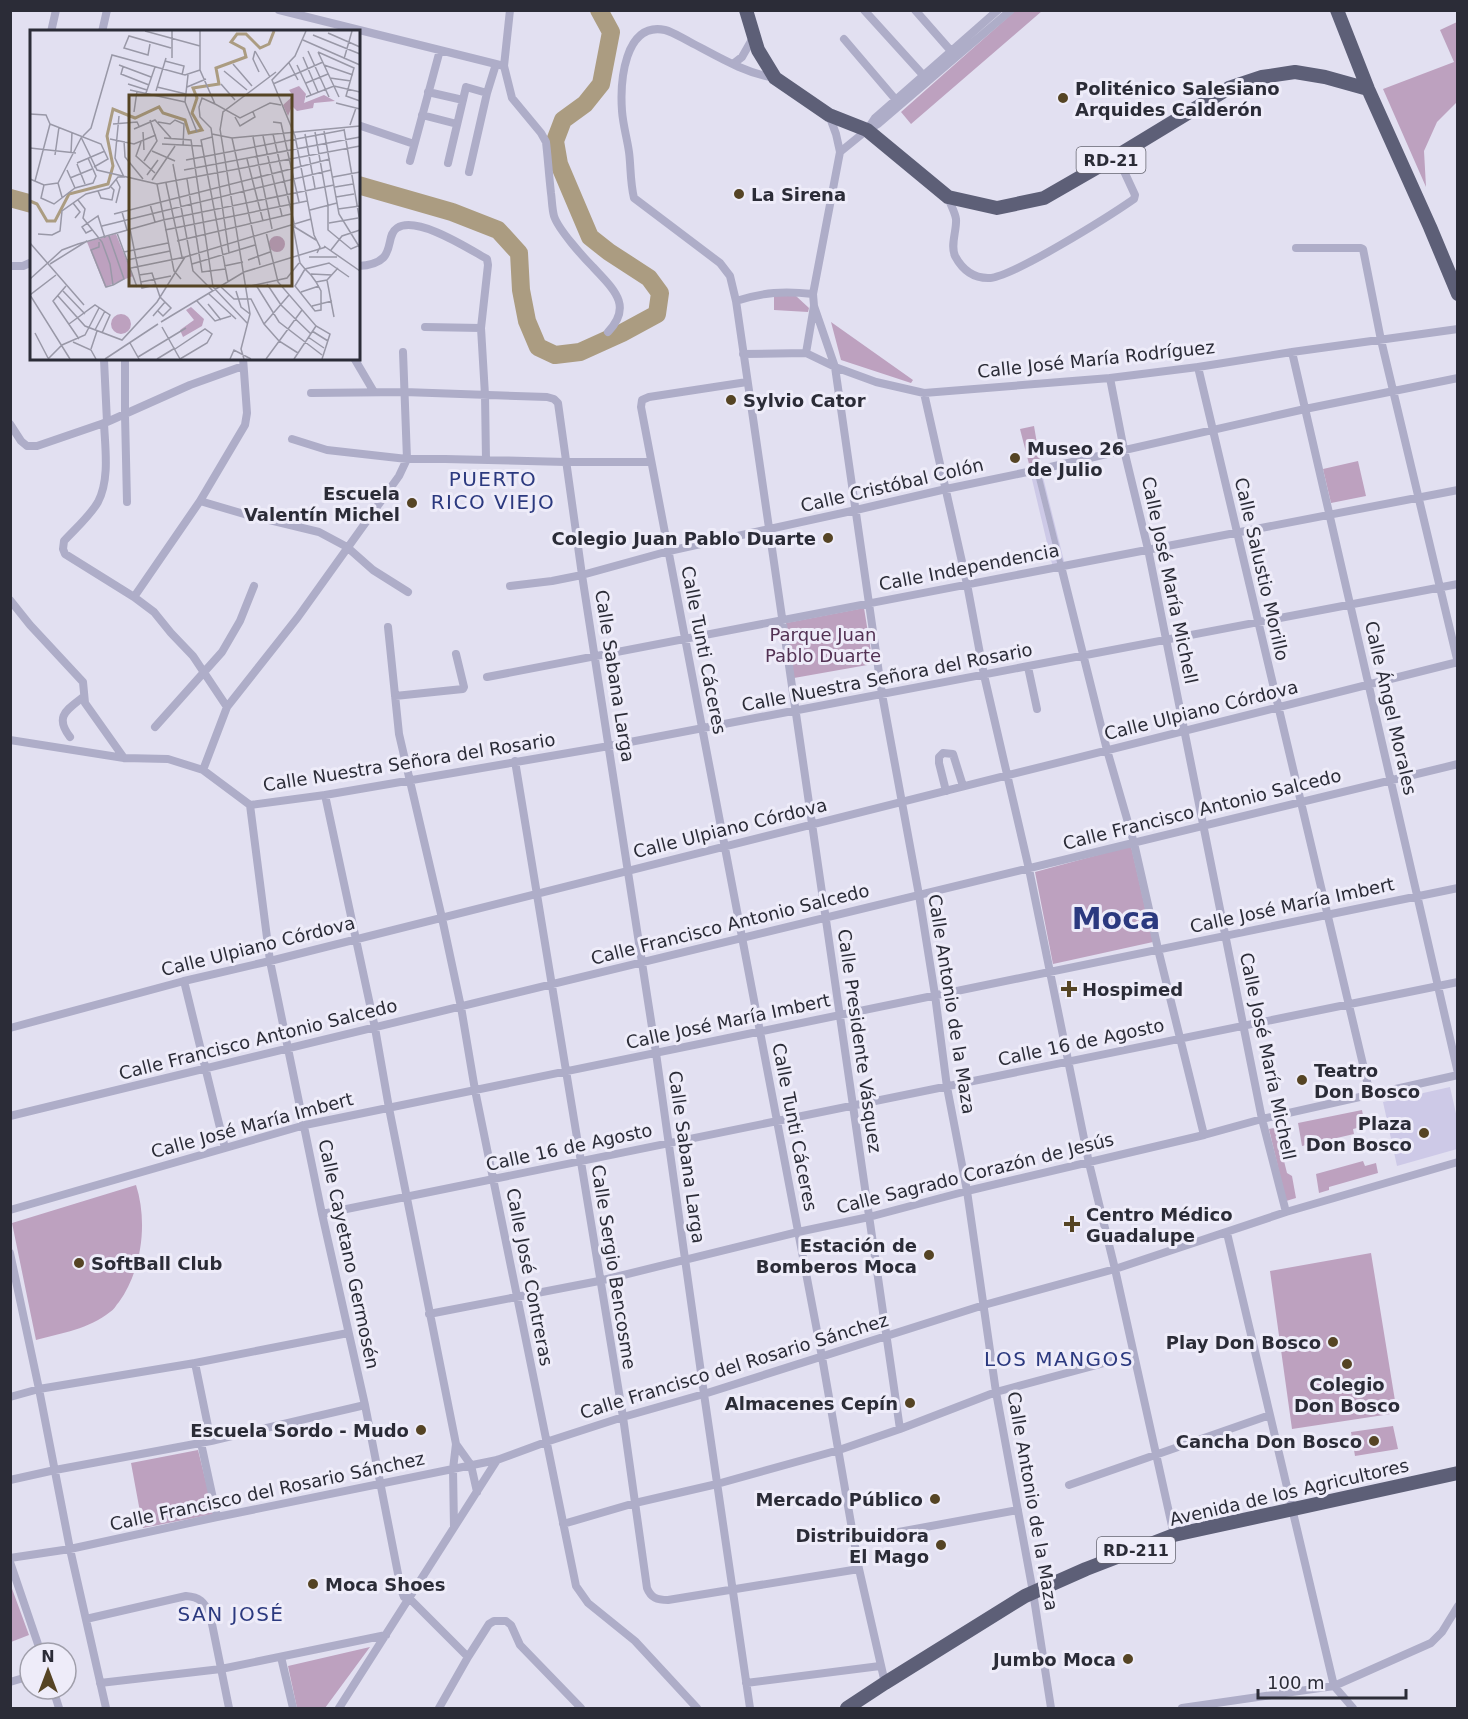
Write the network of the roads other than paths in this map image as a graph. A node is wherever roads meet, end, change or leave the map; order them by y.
1 (56, 10) edge
2 (108, 10) edge
3 (279, 10) edge
4 (510, 10) edge
5 (746, 10) edge
6 (864, 10) edge
7 (915, 10) edge
8 (998, 10) edge
9 (1011, 10) edge
10 (1337, 10) edge
11 (51, 30) edge
12 (103, 30) edge
13 (360, 30) edge
14 (360, 30) edge
15 (754, 36) junction
16 (844, 39) dead end
17 (440, 50) junction
18 (951, 51) junction
19 (733, 64) junction
20 (500, 65) junction
21 (923, 75) junction
22 (775, 78) junction
23 (1368, 89) junction
24 (428, 92) junction
25 (486, 93) junction
26 (463, 100) junction
27 (896, 100) junction
28 (422, 115) junction
29 (829, 115) junction
30 (457, 124) junction
31 (360, 126) edge
32 (867, 130) junction
33 (414, 144) junction
34 (840, 152) junction
35 (1117, 156) junction
36 (410, 160) dead end
37 (448, 163) dead end
38 (469, 172) dead end
39 (948, 197) junction
40 (1296, 248) dead end
41 (30, 263) edge
42 (360, 265) edge
43 (10, 266) edge
44 (813, 294) junction
45 (1458, 294) edge
46 (736, 300) junction
47 (814, 306) junction
48 (425, 327) dead end
49 (481, 328) junction
50 (1458, 329) edge
51 (608, 332) dead end
52 (1381, 340) junction
53 (403, 352) dead end
54 (806, 352) junction
55 (1292, 352) junction
56 (743, 354) junction
57 (104, 360) edge
58 (125, 360) edge
59 (355, 360) edge
60 (243, 362) edge
61 (835, 367) junction
62 (1198, 367) junction
63 (1110, 378) junction
64 (1458, 378) edge
65 (747, 382) junction
66 (374, 392) junction
67 (404, 392) junction
68 (1394, 392) junction
69 (311, 393) dead end
70 (924, 393) junction
71 (485, 395) junction
72 (1305, 409) junction
73 (125, 415) junction
74 (105, 422) junction
75 (10, 424) edge
76 (1212, 430) junction
77 (292, 439) dead end
78 (1124, 450) junction
79 (407, 459) junction
80 (486, 460) junction
81 (566, 462) junction
82 (650, 462) junction
83 (1037, 470) junction
84 (946, 489) junction
85 (1458, 490) edge
86 (1418, 497) junction
87 (200, 501) junction
88 (127, 502) dead end
89 (856, 510) junction
90 (1330, 514) junction
91 (769, 529) junction
92 (1237, 532) junction
93 (347, 548) junction
94 (1148, 549) junction
95 (669, 551) junction
96 (1061, 566) junction
97 (582, 575) junction
98 (967, 584) junction
99 (1458, 584) edge
100 (254, 586) dead end
101 (510, 586) dead end
102 (1439, 588) junction
103 (408, 592) dead end
104 (134, 597) junction
105 (10, 600) edge
106 (870, 603) junction
107 (1350, 606) junction
108 (782, 620) junction
109 (1258, 623) junction
110 (388, 627) dead end
111 (685, 638) junction
112 (1166, 640) junction
113 (456, 654) dead end
114 (595, 656) junction
115 (1084, 656) junction
116 (1457, 662) edge
117 (1028, 667) junction
118 (204, 672) junction
119 (984, 675) junction
120 (487, 677) dead end
121 (1369, 684) junction
122 (882, 694) junction
123 (395, 696) junction
124 (83, 697) junction
125 (227, 707) junction
126 (1278, 707) junction
127 (1036, 709) dead end
128 (795, 711) junction
129 (155, 727) dead end
130 (702, 729) junction
131 (1184, 731) junction
132 (70, 736) dead end
133 (10, 740) edge
134 (609, 746) junction
135 (1107, 750) junction
136 (124, 758) junction
137 (515, 761) junction
138 (1458, 765) edge
139 (204, 770) junction
140 (1007, 776) junction
141 (410, 781) junction
142 (1391, 781) junction
143 (963, 786) junction
144 (946, 791) junction
145 (325, 795) junction
146 (903, 802) junction
147 (1301, 802) junction
148 (250, 805) junction
149 (812, 825) junction
150 (1203, 826) junction
151 (1134, 843) junction
152 (725, 846) junction
153 (1029, 869) junction
154 (628, 871) junction
155 (1458, 888) edge
156 (536, 894) junction
157 (919, 896) junction
158 (1417, 896) junction
159 (1328, 914) junction
160 (442, 918) junction
161 (826, 918) junction
162 (1225, 935) junction
163 (742, 938) junction
164 (356, 940) junction
165 (1158, 949) junction
166 (270, 961) junction
167 (642, 963) junction
168 (1049, 972) junction
169 (184, 981) junction
170 (1458, 982) edge
171 (552, 985) junction
172 (1438, 986) junction
173 (935, 995) junction
174 (1349, 1004) junction
175 (461, 1007) junction
176 (840, 1015) junction
177 (1243, 1026) junction
178 (10, 1028) edge
179 (375, 1028) junction
180 (760, 1031) junction
181 (1180, 1039) junction
182 (288, 1049) junction
183 (656, 1053) junction
184 (1069, 1062) junction
185 (206, 1069) junction
186 (566, 1071) junction
187 (1458, 1074) edge
188 (947, 1087) junction
189 (475, 1090) junction
190 (1370, 1094) junction
191 (853, 1106) junction
192 (389, 1108) junction
193 (10, 1116) edge
194 (1262, 1119) junction
195 (777, 1121) junction
196 (305, 1125) junction
197 (1204, 1134) junction
198 (669, 1144) junction
199 (225, 1148) junction
200 (580, 1162) junction
201 (1089, 1163) junction
202 (1455, 1165) edge
203 (494, 1179) junction
204 (967, 1191) junction
205 (408, 1197) junction
206 (10, 1210) edge
207 (1286, 1212) junction
208 (322, 1214) junction
209 (869, 1217) junction
210 (798, 1232) junction
211 (1227, 1233) junction
212 (10, 1253) edge
213 (684, 1260) junction
214 (1115, 1269) junction
215 (599, 1281) junction
216 (516, 1298) junction
217 (984, 1305) junction
218 (429, 1314) junction
219 (348, 1333) junction
220 (887, 1336) junction
221 (1134, 1355) junction
222 (822, 1357) junction
223 (195, 1363) junction
224 (39, 1389) junction
225 (996, 1392) junction
226 (704, 1394) junction
227 (10, 1397) edge
228 (365, 1405) junction
229 (1270, 1415) junction
230 (622, 1417) junction
231 (900, 1429) junction
232 (211, 1441) junction
233 (546, 1442) junction
234 (201, 1443) junction
235 (456, 1444) junction
236 (839, 1450) junction
237 (1156, 1456) junction
238 (497, 1460) junction
239 (471, 1465) junction
240 (453, 1469) junction
241 (55, 1470) junction
242 (1458, 1473) edge
243 (10, 1480) edge
244 (380, 1483) junction
245 (717, 1484) junction
246 (1069, 1485) dead end
247 (477, 1492) junction
248 (634, 1503) junction
249 (1293, 1508) junction
250 (1018, 1510) junction
251 (217, 1517) junction
252 (563, 1524) junction
253 (454, 1527) junction
254 (1174, 1535) junction
255 (855, 1540) junction
256 (69, 1549) junction
257 (10, 1560) edge
258 (860, 1569) junction
259 (734, 1590) junction
260 (1033, 1592) junction
261 (410, 1599) junction
262 (1458, 1606) edge
263 (86, 1619) junction
264 (386, 1635) junction
265 (37, 1641) edge
266 (281, 1657) junction
267 (468, 1657) junction
268 (880, 1666) junction
269 (221, 1669) junction
270 (100, 1683) junction
271 (746, 1683) junction
272 (885, 1683) junction
273 (1334, 1686) junction
274 (1237, 1700) junction
275 (106, 1708) edge
276 (229, 1708) edge
277 (293, 1708) edge
278 (339, 1708) edge
279 (439, 1708) edge
280 (581, 1708) edge
281 (697, 1708) edge
282 (750, 1708) edge
283 (847, 1708) edge
284 (1051, 1708) edge
285 (1182, 1708) edge
286 (1243, 1708) edge
287 (1353, 1708) edge

1 - 11 street
2 - 12 street
3 - 13 street
4 - 20 street
5 - 15 main road, RD-21
6 - 21 street
7 - 18 street
8 - 18 street
9 - 32 street
10 - 23 main road
14 - 17 street
15 - 19 street
15 - 22 main road, RD-21
16 - 27 street
17 - 20 street
17 - 24 street
18 - 21 street
19 - 22 street, Calle Presidente Vásquez
19 - 46 street, Calle Presidente Vásquez
20 - 25 street
20 - 51 street
21 - 27 street
22 - 29 main road, RD-21
23 - 35 main road, RD-21
23 - 45 main road
24 - 26 street
24 - 28 street
25 - 26 street
25 - 38 street
26 - 30 street
27 - 32 street
28 - 30 street
28 - 33 street
29 - 32 main road, RD-21
29 - 34 street
30 - 37 street
31 - 33 street
32 - 34 street
32 - 39 main road, RD-21
33 - 36 street
34 - 44 street, Calle Antonio de la Maza
35 - 39 main road, RD-21
35 - 39 street
40 - 52 street
41 - 43 street
42 - 49 street
44 - 46 street
44 - 47 street, Calle Antonio de la Maza
46 - 56 street, Calle Presidente Vásquez
47 - 54 street, Calle Antonio de la Maza
47 - 61 street, Calle Antonio de la Maza
48 - 49 street
49 - 71 street
50 - 52 street, Calle José María Rodríguez
52 - 55 street, Calle José María Rodríguez
52 - 68 street
53 - 67 street
54 - 56 street, Calle José María Rodríguez
54 - 61 street, Calle José María Rodríguez
55 - 62 street, Calle José María Rodríguez
55 - 72 street, Calle Ángel Morales
56 - 65 street, Calle Presidente Vásquez
57 - 74 street
58 - 73 street
59 - 66 street
60 - 73 street
60 - 87 street
61 - 70 street, Calle José María Rodríguez
61 - 89 street, Calle Antonio de la Maza
62 - 63 street, Calle José María Rodríguez
62 - 76 street, Calle Salustio Morillo
63 - 70 street, Calle José María Rodríguez
63 - 78 street, Calle José María Michell
64 - 68 street, Calle Cristóbal Colón
65 - 82 street, Calle Tunti Cáceres
65 - 91 street, Calle Presidente Vásquez
66 - 67 street
66 - 69 street
67 - 71 street
67 - 79 street
68 - 72 street, Calle Cristóbal Colón
68 - 86 street
70 - 84 street
71 - 80 street
71 - 81 street, Calle Sabana Larga
72 - 76 street, Calle Cristóbal Colón
72 - 90 street, Calle Ángel Morales
73 - 74 street
73 - 88 street
74 - 75 street
74 - 104 street
76 - 78 street, Calle Cristóbal Colón
76 - 92 street, Calle Salustio Morillo
77 - 79 street
78 - 83 street, Calle Cristóbal Colón
78 - 94 street, Calle José María Michell
79 - 80 street
79 - 93 street
80 - 81 street
81 - 82 street
81 - 97 street, Calle Sabana Larga
82 - 95 street, Calle Tunti Cáceres
83 - 84 street, Calle Cristóbal Colón
83 - 96 street
84 - 89 street, Calle Cristóbal Colón
84 - 98 street
85 - 86 street, Calle Independencia
86 - 90 street, Calle Independencia
86 - 102 street
87 - 93 street
87 - 104 street
89 - 91 street, Calle Cristóbal Colón
89 - 106 street, Calle Antonio de la Maza
90 - 92 street, Calle Independencia
90 - 107 street, Calle Ángel Morales
91 - 95 street, Calle Cristóbal Colón
91 - 108 street, Calle Presidente Vásquez
92 - 94 street, Calle Independencia
92 - 109 street, Calle Salustio Morillo
93 - 103 street
93 - 125 street
94 - 96 street, Calle Independencia
94 - 112 street, Calle José María Michell
95 - 97 street, Calle Cristóbal Colón
95 - 111 street, Calle Tunti Cáceres
96 - 98 street, Calle Independencia
96 - 115 street
97 - 101 street, Calle Cristóbal Colón
97 - 114 street, Calle Sabana Larga
98 - 106 street, Calle Independencia
98 - 119 street
99 - 102 street, Calle Nuestra Señora del Rosario
100 - 118 street
102 - 107 street, Calle Nuestra Señora del Rosario
102 - 116 street
104 - 118 street
105 - 124 street
106 - 108 street, Calle Independencia
106 - 122 street, Calle Antonio de la Maza
107 - 109 street, Calle Nuestra Señora del Rosario
107 - 121 street, Calle Ángel Morales
108 - 111 street, Calle Independencia
108 - 128 street, Calle Presidente Vásquez
109 - 112 street, Calle Nuestra Señora del Rosario
109 - 126 street, Calle Salustio Morillo
110 - 123 street, Calle José Contreras
111 - 114 street, Calle Independencia
111 - 130 street, Calle Tunti Cáceres
112 - 115 street, Calle Nuestra Señora del Rosario
112 - 131 street, Calle José María Michell
113 - 123 street
114 - 120 street, Calle Independencia
114 - 134 street, Calle Sabana Larga
115 - 117 street, Calle Nuestra Señora del Rosario
115 - 135 street
116 - 121 street, Calle Ulpiano Córdova
117 - 119 street, Calle Nuestra Señora del Rosario
117 - 127 street
118 - 125 street
118 - 129 street
119 - 122 street, Calle Nuestra Señora del Rosario
119 - 140 street
121 - 126 street, Calle Ulpiano Córdova
121 - 142 street, Calle Ángel Morales
122 - 128 street, Calle Nuestra Señora del Rosario
122 - 146 street, Calle Antonio de la Maza
123 - 141 street, Calle José Contreras
124 - 132 street
124 - 136 street
125 - 139 street
126 - 131 street, Calle Ulpiano Córdova
126 - 147 street, Calle Salustio Morillo
128 - 130 street, Calle Nuestra Señora del Rosario
128 - 149 street, Calle Presidente Vásquez
130 - 134 street, Calle Nuestra Señora del Rosario
130 - 152 street, Calle Tunti Cáceres
131 - 135 street, Calle Ulpiano Córdova
131 - 150 street, Calle José María Michell
133 - 136 street
134 - 137 street, Calle Nuestra Señora del Rosario
134 - 154 street, Calle Sabana Larga
135 - 140 street, Calle Ulpiano Córdova
135 - 151 street
136 - 139 street
137 - 141 street, Calle Nuestra Señora del Rosario
137 - 156 street, Calle Sergio Bencosme
138 - 142 street, Calle Francisco Antonio Salcedo
139 - 148 street
140 - 143 street, Calle Ulpiano Córdova
140 - 153 street
141 - 145 street, Calle Nuestra Señora del Rosario
141 - 160 street, Calle José Contreras
142 - 147 street, Calle Francisco Antonio Salcedo
142 - 158 street, Calle Ángel Morales
143 - 144 street, Calle Ulpiano Córdova
143 - 144 street
144 - 146 street, Calle Ulpiano Córdova
145 - 148 street, Calle Nuestra Señora del Rosario
145 - 164 street
146 - 149 street, Calle Ulpiano Córdova
146 - 157 street, Calle Antonio de la Maza
147 - 150 street, Calle Francisco Antonio Salcedo
147 - 159 street, Calle Salustio Morillo
148 - 166 street, Calle Cayetano Germosén
149 - 152 street, Calle Ulpiano Córdova
149 - 161 street, Calle Presidente Vásquez
150 - 151 street, Calle Francisco Antonio Salcedo
150 - 162 street, Calle José María Michell
151 - 153 street, Calle Francisco Antonio Salcedo
151 - 165 street
152 - 154 street, Calle Ulpiano Córdova
152 - 163 street, Calle Tunti Cáceres
153 - 157 street, Calle Francisco Antonio Salcedo
153 - 168 street
154 - 156 street, Calle Ulpiano Córdova
154 - 167 street, Calle Sabana Larga
155 - 158 street, Calle José María Imbert
156 - 160 street, Calle Ulpiano Córdova
156 - 171 street, Calle Sergio Bencosme
157 - 161 street, Calle Francisco Antonio Salcedo
157 - 173 street, Calle Antonio de la Maza
158 - 159 street, Calle José María Imbert
158 - 172 street, Calle Ángel Morales
159 - 162 street, Calle José María Imbert
159 - 174 street, Calle Salustio Morillo
160 - 164 street, Calle Ulpiano Córdova
160 - 175 street, Calle José Contreras
161 - 163 street, Calle Francisco Antonio Salcedo
161 - 176 street, Calle Presidente Vásquez
162 - 165 street, Calle José María Imbert
162 - 177 street, Calle José María Michell
163 - 167 street, Calle Francisco Antonio Salcedo
163 - 180 street, Calle Tunti Cáceres
164 - 166 street, Calle Ulpiano Córdova
164 - 179 street
165 - 168 street, Calle José María Imbert
165 - 181 street
166 - 169 street, Calle Ulpiano Córdova
166 - 182 street, Calle Cayetano Germosén
167 - 171 street, Calle Francisco Antonio Salcedo
167 - 183 street, Calle Sabana Larga
168 - 173 street, Calle José María Imbert
168 - 184 street
169 - 178 street, Calle Ulpiano Córdova
169 - 185 street
170 - 172 street, Calle 16 de Agosto
171 - 175 street, Calle Francisco Antonio Salcedo
171 - 186 street, Calle Sergio Bencosme
172 - 174 street, Calle 16 de Agosto
172 - 187 street, Calle Ángel Morales
173 - 176 street, Calle José María Imbert
173 - 188 street, Calle Antonio de la Maza
174 - 177 street, Calle 16 de Agosto
174 - 190 street, Calle Salustio Morillo
175 - 179 street, Calle Francisco Antonio Salcedo
175 - 189 street, Calle José Contreras
176 - 180 street, Calle José María Imbert
176 - 191 street, Calle Presidente Vásquez
177 - 181 street, Calle 16 de Agosto
177 - 194 street, Calle José María Michell
179 - 182 street, Calle Francisco Antonio Salcedo
179 - 192 street
180 - 183 street, Calle José María Imbert
180 - 195 street, Calle Tunti Cáceres
181 - 184 street, Calle 16 de Agosto
181 - 197 street
182 - 185 street, Calle Francisco Antonio Salcedo
182 - 196 street, Calle Cayetano Germosén
183 - 186 street, Calle José María Imbert
183 - 198 street, Calle Sabana Larga
184 - 188 street, Calle 16 de Agosto
184 - 201 street
185 - 193 street, Calle Francisco Antonio Salcedo
185 - 199 street
186 - 189 street, Calle José María Imbert
186 - 200 street, Calle Sergio Bencosme
187 - 190 street, Calle Sagrado Corazón de Jesús
188 - 191 street, Calle 16 de Agosto
188 - 204 street, Calle Antonio de la Maza
189 - 192 street, Calle José María Imbert
189 - 203 street, Calle José Contreras
190 - 194 street, Calle Sagrado Corazón de Jesús
191 - 195 street, Calle 16 de Agosto
191 - 209 street, Calle Presidente Vásquez
192 - 196 street, Calle José María Imbert
192 - 205 street
194 - 197 street, Calle Sagrado Corazón de Jesús
194 - 207 street, Calle José María Michell
195 - 198 street, Calle 16 de Agosto
195 - 210 street, Calle Tunti Cáceres
196 - 199 street, Calle José María Imbert
196 - 208 street, Calle Cayetano Germosén
197 - 201 street, Calle Sagrado Corazón de Jesús
198 - 200 street, Calle 16 de Agosto
198 - 213 street, Calle Sabana Larga
199 - 206 street, Calle José María Imbert
200 - 203 street, Calle 16 de Agosto
200 - 215 street, Calle Sergio Bencosme
201 - 204 street, Calle Sagrado Corazón de Jesús
201 - 214 street
202 - 207 street, Calle Francisco del Rosario Sánchez
203 - 205 street, Calle 16 de Agosto
203 - 216 street, Calle José Contreras
204 - 209 street, Calle Sagrado Corazón de Jesús
204 - 217 street, Calle Antonio de la Maza
205 - 208 street, Calle 16 de Agosto
205 - 218 street
207 - 211 street, Calle Francisco del Rosario Sánchez
208 - 219 street, Calle Cayetano Germosén
209 - 210 street, Calle Sagrado Corazón de Jesús
209 - 220 street, Calle Presidente Vásquez
210 - 213 street, Calle Sagrado Corazón de Jesús
210 - 222 street, Calle Tunti Cáceres
211 - 214 street, Calle Francisco del Rosario Sánchez
211 - 229 street
212 - 224 street
213 - 215 street, Calle Sagrado Corazón de Jesús
213 - 226 street, Calle Sabana Larga
214 - 217 street, Calle Francisco del Rosario Sánchez
214 - 221 street
215 - 216 street, Calle Sagrado Corazón de Jesús
215 - 230 street, Calle Sergio Bencosme
216 - 218 street, Calle Sagrado Corazón de Jesús
216 - 233 street, Calle José Contreras
217 - 220 street, Calle Francisco del Rosario Sánchez
217 - 225 street, Calle Antonio de la Maza
218 - 235 street
219 - 223 street
219 - 228 street, Calle Cayetano Germosén
220 - 222 street, Calle Francisco del Rosario Sánchez
220 - 231 street, Calle Presidente Vásquez
221 - 225 street
221 - 237 street
222 - 226 street, Calle Francisco del Rosario Sánchez
222 - 236 street, Calle Tunti Cáceres
223 - 224 street
223 - 232 street
224 - 227 street
224 - 241 street
225 - 231 street
225 - 250 street, Calle Antonio de la Maza
226 - 230 street, Calle Francisco del Rosario Sánchez
226 - 245 street, Calle Sabana Larga
228 - 232 street
228 - 244 street, Calle Cayetano Germosén
229 - 237 street
229 - 249 street
230 - 233 street, Calle Francisco del Rosario Sánchez
230 - 248 street, Calle Sergio Bencosme
231 - 236 street
232 - 234 street
233 - 238 street, Calle Francisco del Rosario Sánchez
233 - 252 street, Calle José Contreras
234 - 241 street
234 - 251 street
235 - 239 street
235 - 240 street
236 - 245 street
236 - 255 street, Calle Tunti Cáceres
237 - 246 street
237 - 254 street
238 - 239 street, Calle Francisco del Rosario Sánchez
238 - 247 street
239 - 240 street, Calle Francisco del Rosario Sánchez
239 - 247 street
240 - 244 street, Calle Francisco del Rosario Sánchez
240 - 253 street
241 - 243 street
241 - 256 street
242 - 249 main road, Avenida de los Agricultores / RD-211
244 - 251 street, Calle Francisco del Rosario Sánchez
244 - 261 street, Calle Cayetano Germosén
245 - 248 street
245 - 259 street, Calle Sabana Larga
247 - 253 street
248 - 252 street
248 - 259 street, Calle Sergio Bencosme
249 - 254 main road, Avenida de los Agricultores / RD-211
249 - 273 street
250 - 255 street
250 - 260 street, Calle Antonio de la Maza
251 - 256 street, Calle Francisco del Rosario Sánchez
252 - 281 street, Calle José Contreras
253 - 261 street
254 - 260 main road, Avenida de los Agricultores / RD-211
255 - 258 street, Calle Tunti Cáceres
256 - 257 street, Calle Francisco del Rosario Sánchez
256 - 263 street
257 - 265 street
258 - 259 street
258 - 268 street, Calle Tunti Cáceres
259 - 271 street, Calle Sabana Larga
260 - 272 main road, Avenida de los Agricultores / RD-211
260 - 284 street, Calle Antonio de la Maza
261 - 264 street
261 - 267 street, Calle Cayetano Germosén
262 - 273 street
263 - 269 street
263 - 270 street
264 - 266 street
264 - 278 street
266 - 269 street
266 - 277 street
267 - 279 street
267 - 280 street
268 - 271 street
268 - 272 street, Calle Tunti Cáceres
269 - 270 street
269 - 276 street
270 - 275 street
271 - 282 street, Calle Sabana Larga
272 - 283 main road, Avenida de los Agricultores / RD-211
273 - 274 street
273 - 287 street
274 - 285 street
274 - 286 street

